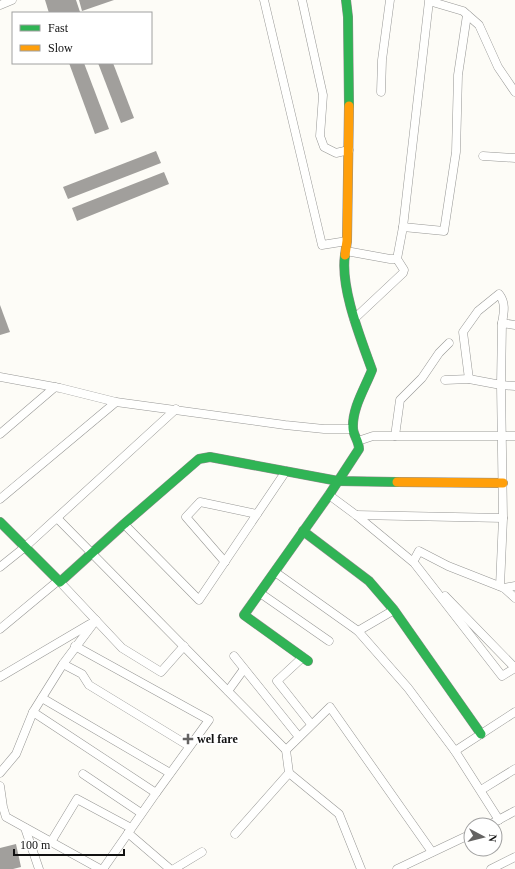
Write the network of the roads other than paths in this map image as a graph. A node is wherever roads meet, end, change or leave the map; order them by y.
1 (12, 0) edge
2 (264, 0) edge
3 (302, 0) edge
4 (346, 0) edge
5 (390, 0) edge
6 (429, 0) edge
7 (0, 5) edge
8 (467, 16) junction
9 (381, 92) dead end
10 (515, 92) edge
11 (321, 130) junction
12 (311, 133) dead end
13 (349, 150) junction
14 (483, 156) dead end
15 (515, 158) edge
16 (403, 228) junction
17 (348, 241) junction
18 (346, 251) junction
19 (397, 259) junction
20 (354, 319) junction
21 (502, 323) junction
22 (515, 324) edge
23 (449, 343) dead end
24 (0, 377) edge
25 (469, 379) junction
26 (445, 380) dead end
27 (501, 385) junction
28 (515, 386) edge
29 (55, 387) junction
30 (116, 402) junction
31 (176, 409) junction
32 (353, 429) junction
33 (0, 434) edge
34 (395, 436) junction
35 (502, 436) junction
36 (515, 436) edge
37 (358, 441) junction
38 (286, 471) junction
39 (338, 481) junction
40 (503, 482) junction
41 (328, 495) junction
42 (0, 500) edge
43 (257, 514) junction
44 (356, 515) junction
45 (58, 518) junction
46 (503, 518) junction
47 (0, 522) edge
48 (124, 524) junction
49 (303, 531) junction
50 (25, 547) junction
51 (93, 554) junction
52 (225, 562) junction
53 (414, 563) junction
54 (0, 567) edge
55 (275, 572) junction
56 (60, 581) junction
57 (515, 586) edge
58 (502, 587) junction
59 (260, 593) junction
60 (515, 598) edge
61 (394, 610) junction
62 (96, 620) junction
63 (0, 628) edge
64 (358, 631) junction
65 (329, 641) dead end
66 (75, 646) junction
67 (184, 646) junction
68 (234, 656) dead end
69 (306, 659) joint
70 (62, 664) junction
71 (515, 668) edge
72 (244, 669) junction
73 (0, 677) edge
74 (228, 691) junction
75 (42, 698) junction
76 (33, 712) junction
77 (515, 712) edge
78 (312, 724) junction
79 (481, 734) junction
80 (299, 737) junction
81 (189, 746) junction
82 (286, 750) junction
83 (455, 751) junction
84 (515, 769) edge
85 (0, 773) edge
86 (170, 773) junction
87 (289, 773) junction
88 (83, 774) dead end
89 (0, 786) edge
90 (481, 790) junction
91 (156, 793) junction
92 (515, 811) edge
93 (141, 813) junction
94 (497, 817) edge
95 (503, 818) edge
96 (25, 828) junction
97 (129, 831) junction
98 (234, 834) dead end
99 (463, 838) edge
100 (51, 842) junction
101 (202, 852) dead end
102 (432, 852) junction
103 (515, 857) edge
104 (39, 869) edge
105 (100, 869) edge
106 (103, 869) edge
107 (170, 869) edge
108 (174, 869) edge
109 (361, 869) edge
110 (397, 869) edge
111 (491, 869) edge

1 - 7 street
2 - 17 street
3 - 11 street
4 - 13 street
5 - 9 street
6 - 8 street
6 - 16 street
8 - 10 street
8 - 16 street
11 - 12 street
11 - 13 street
13 - 17 street
14 - 15 street
16 - 19 street
17 - 18 street
18 - 19 street
18 - 20 street
19 - 20 street
20 - 32 street
21 - 22 street
21 - 25 street
21 - 27 street
23 - 34 street
24 - 29 street
25 - 26 street
25 - 27 street
27 - 28 street
27 - 35 street
29 - 30 street
29 - 33 street
30 - 31 street
30 - 42 street
31 - 32 street
31 - 45 street
32 - 37 street
34 - 35 street
34 - 37 street
35 - 36 street
35 - 40 street
37 - 39 street
38 - 39 street
38 - 43 street
38 - 48 street
39 - 40 street
39 - 41 street
40 - 46 street
41 - 44 street
41 - 49 street
43 - 52 street
43 - 52 street
44 - 46 street
44 - 53 street
45 - 50 street
45 - 51 street
46 - 58 street
47 - 50 street
48 - 51 street
48 - 52 street
49 - 55 street
49 - 61 street
50 - 54 street
50 - 56 street
51 - 56 street
51 - 67 street
53 - 58 street
53 - 71 street
53 - 71 street
55 - 59 street
55 - 64 street
56 - 62 street
56 - 63 street
57 - 58 street
58 - 60 street
59 - 65 street
59 - 69 street
61 - 64 street
61 - 79 street
62 - 66 street
62 - 67 street
62 - 73 street
64 - 83 street
66 - 70 street
66 - 81 street
67 - 74 street
68 - 72 street
69 - 78 street
70 - 75 street
70 - 81 street
72 - 74 street
72 - 80 street
74 - 82 street
75 - 76 street
75 - 86 street
76 - 85 street
76 - 91 street
77 - 79 street
78 - 80 street
78 - 102 street
79 - 83 street
80 - 82 street
81 - 86 street
82 - 87 street
83 - 90 street
84 - 90 street
86 - 91 street
87 - 98 street
87 - 109 street
88 - 93 street
89 - 96 street
90 - 94 street
91 - 93 street
92 - 95 street
93 - 97 street
96 - 100 street
96 - 104 street
97 - 100 street
97 - 106 street
97 - 107 street
99 - 102 street
100 - 105 street
101 - 108 street
102 - 110 street
103 - 111 street

